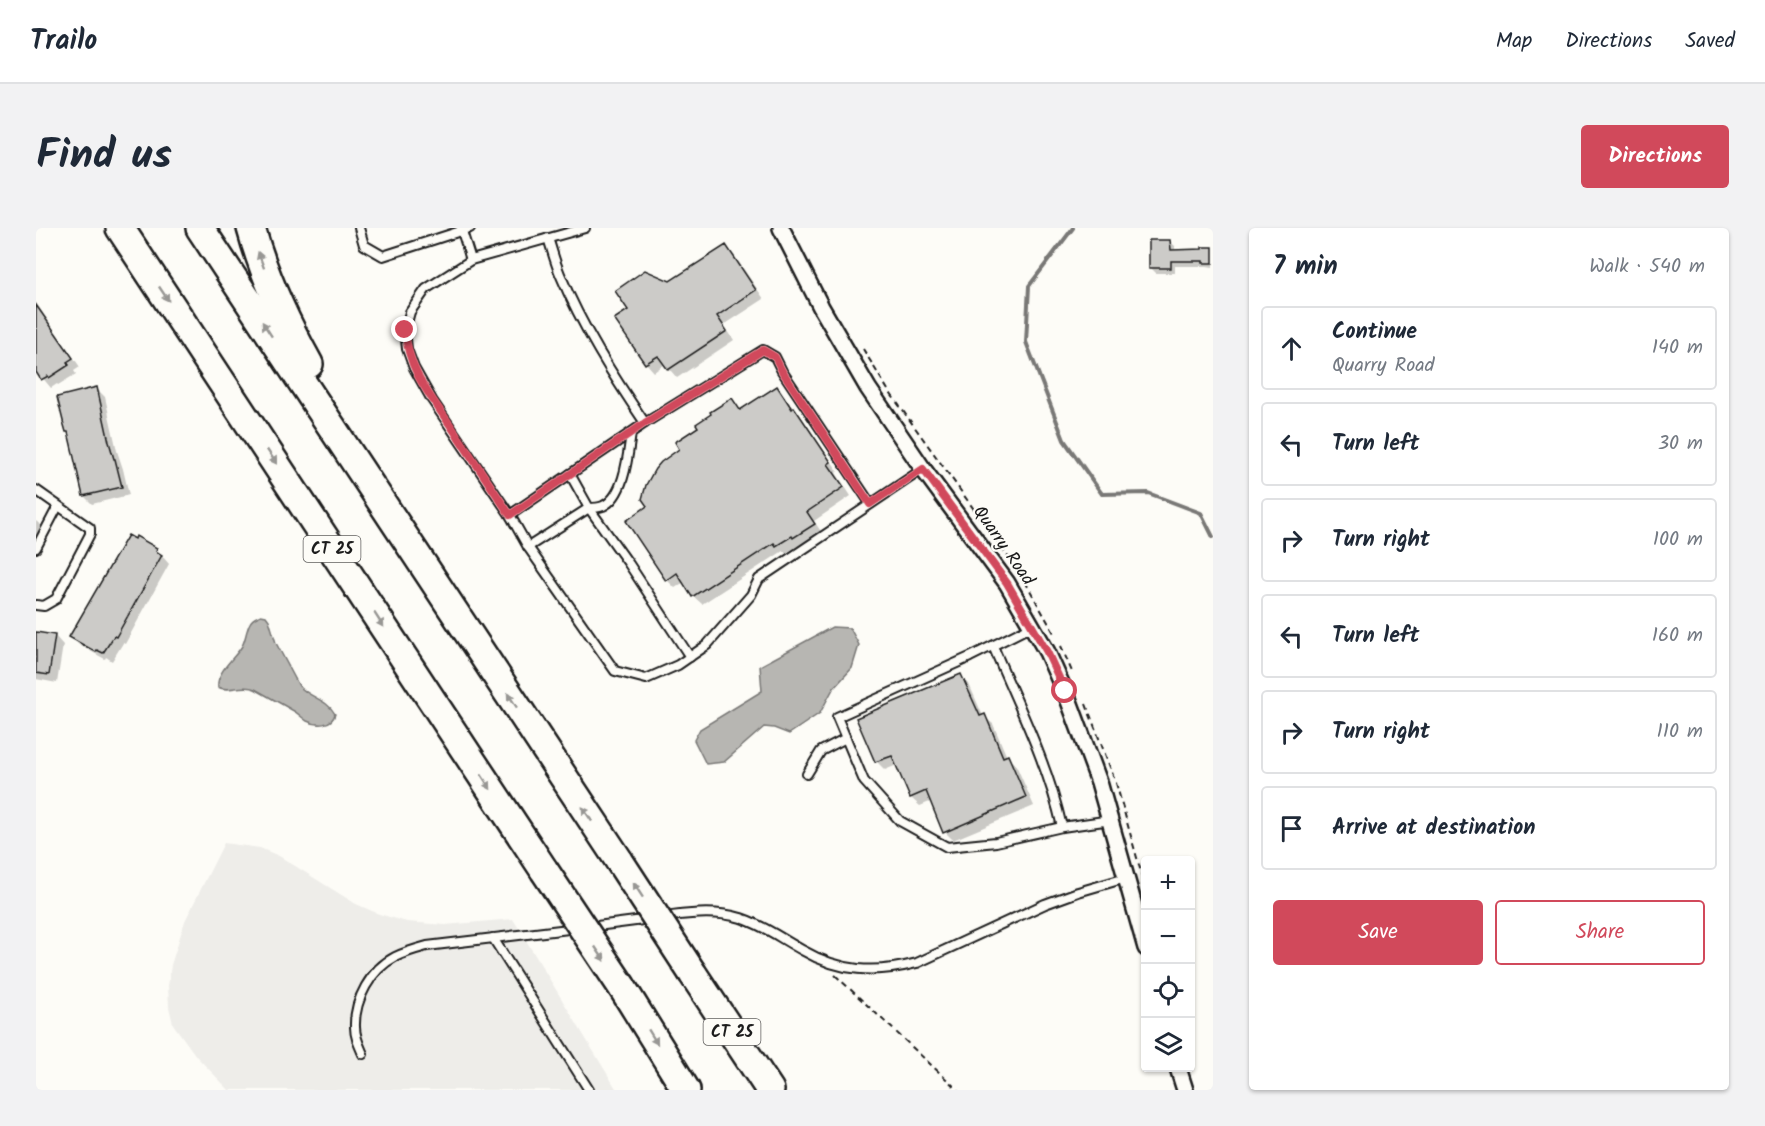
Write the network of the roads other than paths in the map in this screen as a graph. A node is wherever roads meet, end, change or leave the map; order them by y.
1 (118, 228) edge
2 (200, 228) edge
3 (251, 228) edge
4 (359, 228) edge
5 (585, 228) edge
6 (781, 228) edge
7 (464, 229) edge
8 (548, 238) junction
9 (471, 260) junction
10 (645, 423) junction
11 (631, 433) junction
12 (923, 469) junction
13 (570, 474) junction
14 (36, 490) edge
15 (870, 504) junction
16 (58, 506) junction
17 (589, 508) junction
18 (510, 515) junction
19 (392, 518) junction
20 (528, 547) junction
21 (36, 548) edge
22 (36, 605) edge
23 (1032, 626) junction
24 (993, 646) junction
25 (690, 657) junction
26 (846, 738) junction
27 (807, 774) dead end
28 (1110, 820) junction
29 (1062, 827) junction
30 (1126, 878) junction
31 (1141, 930) edge
32 (493, 938) junction
33 (363, 1054) dead end
34 (1179, 1072) edge
35 (589, 1090) edge
36 (686, 1090) edge
37 (770, 1090) edge
38 (1185, 1090) edge

1 -> 36 highway, CT 25, bridge
19 -> 2 highway, CT 25
19 -> 3 highway
4 - 7 lane
5 - 8 lane
6 - 12 street, Quarry Road
7 - 9 lane
8 - 9 lane
8 - 10 lane
9 - 18 lane
10 - 11 lane
10 - 15 lane
11 - 13 lane
11 - 17 lane
12 - 15 lane
12 - 23 street, Quarry Road
13 - 17 lane
13 - 18 lane
14 - 16 lane
15 - 25 lane
16 - 21 lane
16 - 22 lane
17 - 20 lane
17 - 25 lane
18 - 20 lane
37 -> 19 highway, CT 25, bridge
20 - 25 lane
23 - 24 lane
23 - 28 street, Quarry Road
24 - 26 lane
24 - 29 lane
26 - 27 lane
26 - 29 lane
28 - 29 lane
28 - 30 street, Quarry Road
30 - 31 street, Quarry Road
30 - 32 lane
32 - 33 lane
32 - 35 lane
34 - 38 street

